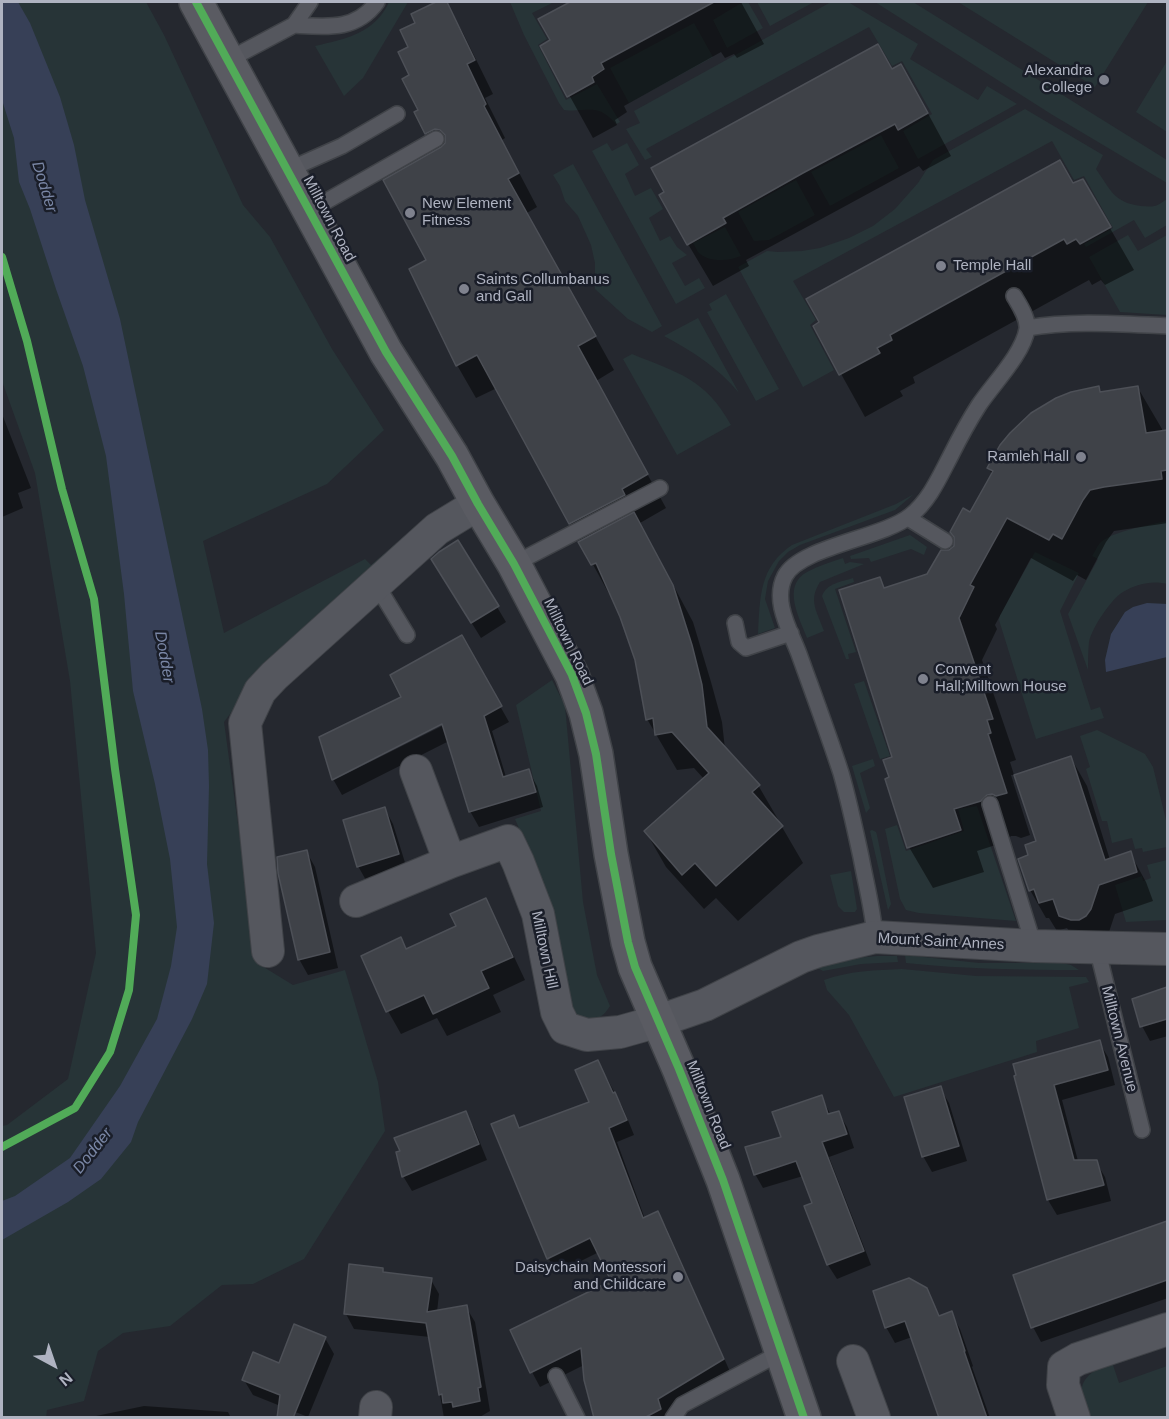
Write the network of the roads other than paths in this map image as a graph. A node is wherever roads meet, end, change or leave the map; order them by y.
1 (196, 2) edge
2 (310, 2) edge
3 (377, 2) edge
4 (294, 25) junction
5 (228, 60) junction
6 (397, 114) dead end
7 (435, 139) dead end
8 (288, 170) junction
9 (309, 211) junction
10 (1014, 296) dead end
11 (1167, 326) edge
12 (1027, 328) junction
13 (660, 488) dead end
14 (478, 504) junction
15 (908, 518) junction
16 (945, 541) dead end
17 (514, 564) junction
18 (376, 584) junction
19 (735, 623) dead end
20 (791, 633) junction
21 (407, 635) dead end
22 (416, 771) dead end
23 (990, 804) dead end
24 (450, 862) junction
25 (356, 901) dead end
26 (875, 937) junction
27 (1034, 946) junction
28 (1096, 948) junction
29 (1167, 949) edge
30 (268, 951) dead end
31 (659, 1021) junction
32 (1142, 1130) dead end
33 (1167, 1329) edge
34 (782, 1352) junction
35 (853, 1361) dead end
36 (556, 1376) dead end
37 (577, 1418) edge
38 (673, 1418) edge
39 (804, 1418) edge
40 (874, 1418) edge
41 (1074, 1418) edge

1 - 5 main road, Milltown Road
2 - 4 lane
3 - 4 lane
4 - 5 lane
5 - 8 main road, Milltown Road
6 - 8 lane
7 - 9 lane
8 - 9 main road, Milltown Road
9 - 14 main road, Milltown Road
10 - 12 lane
11 - 12 lane
12 - 15 lane
13 - 17 lane
14 - 17 main road, Milltown Road
14 - 18 street
15 - 16 lane
15 - 20 lane
17 - 31 main road, Milltown Road
18 - 21 lane
18 - 30 street
19 - 20 lane
20 - 26 lane
22 - 24 street
23 - 27 lane
24 - 25 street, Milltown Hill
24 - 31 street, Milltown Hill
26 - 27 street, Mount Saint Annes
26 - 31 street, Mount Saint Annes
27 - 28 street, Mount Saint Annes
28 - 29 street, Mount Saint Annes
28 - 32 lane, Milltown Avenue
31 - 34 main road, Milltown Road
33 - 41 street
34 - 38 lane
34 - 39 main road, Milltown Road
35 - 40 street
36 - 37 lane

